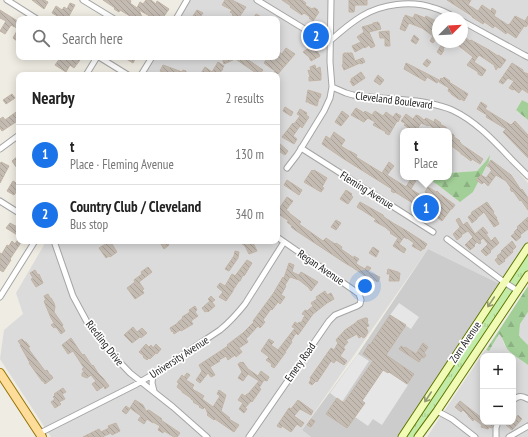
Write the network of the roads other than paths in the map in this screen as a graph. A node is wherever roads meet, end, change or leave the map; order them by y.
1 (7, 0) edge
2 (83, 0) edge
3 (187, 0) edge
4 (257, 0) edge
5 (331, 0) edge
6 (443, 12) edge
7 (33, 16) edge
8 (109, 16) edge
9 (178, 16) edge
10 (468, 24) edge
11 (330, 41) junction
12 (528, 57) edge
13 (96, 60) edge
14 (103, 60) edge
15 (150, 60) edge
16 (88, 72) edge
17 (123, 72) edge
18 (142, 72) edge
19 (332, 87) junction
20 (16, 137) edge
21 (301, 148) junction
22 (0, 149) edge
23 (287, 168) dead end
24 (528, 176) edge
25 (0, 201) edge
26 (16, 211) edge
27 (433, 232) dead end
28 (280, 239) edge
29 (447, 239) dead end
30 (284, 242) junction
31 (33, 244) edge
32 (55, 244) edge
33 (528, 247) edge
34 (528, 275) edge
35 (504, 282) junction
36 (518, 291) junction
37 (0, 297) edge
38 (361, 300) joint
39 (0, 374) edge
40 (153, 374) junction
41 (141, 381) junction
42 (155, 392) junction
43 (516, 397) edge
44 (528, 399) edge
45 (437, 411) junction
46 (497, 425) edge
47 (528, 426) edge
48 (41, 435) edge
49 (207, 437) edge
50 (249, 437) edge
51 (402, 437) edge
52 (418, 437) edge
53 (475, 437) edge
54 (496, 437) edge
55 (509, 437) edge

1 - 7 street
2 - 8 street
3 - 9 street
4 - 11 street
5 - 11 street
6 - 11 street
10 - 12 street
11 - 19 street
13 - 16 street
14 - 17 street
15 - 18 street
19 - 21 street
19 - 24 street, Cleveland Boulevard
20 - 22 street
21 - 23 street
21 - 27 street, Fleming Avenue
25 - 26 street
28 - 30 street, Regan Avenue
29 - 35 street
30 - 38 street, Regan Avenue
30 - 40 street, University Avenue
31 - 37 street
32 - 41 street, Riedling Drive
33 - 35 main road, Zorn Avenue
34 - 36 main road, Zorn Avenue
35 - 36 street
35 -> 51 main road, Zorn Avenue
36 - 45 main road, Zorn Avenue
38 - 50 street, Emery Road
39 - 48 main road
40 - 41 street, University Avenue
40 - 42 street
41 - 42 street, Riedling Drive
41 - 48 street, University Avenue
42 - 49 street, Riedling Drive
43 - 44 street
45 - 52 main road, Zorn Avenue
45 - 53 street
46 - 54 street
47 - 55 street

